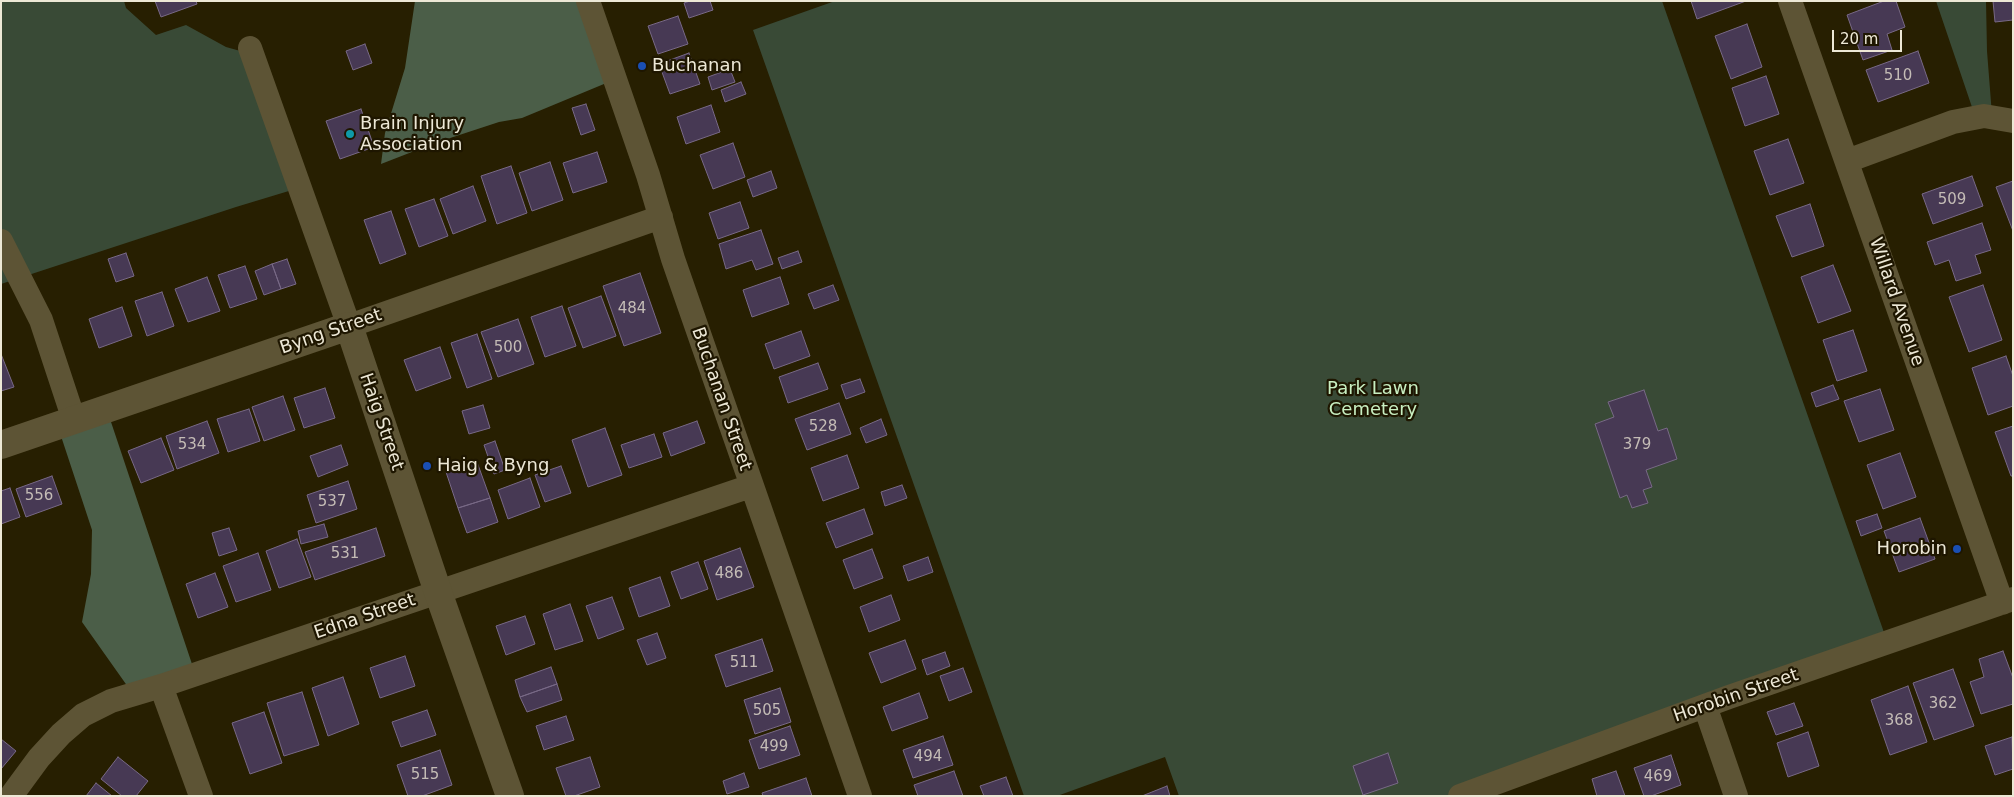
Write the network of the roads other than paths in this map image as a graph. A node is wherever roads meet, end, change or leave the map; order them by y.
1 (588, 1) edge
2 (1790, 1) edge
3 (250, 48) dead end
4 (2013, 121) edge
5 (1847, 162) junction
6 (661, 218) junction
7 (1, 241) edge
8 (349, 326) junction
9 (74, 420) junction
10 (1, 445) edge
11 (751, 486) junction
12 (438, 592) junction
13 (2007, 601) edge
14 (161, 686) junction
15 (1705, 706) junction
16 (11, 796) edge
17 (201, 796) edge
18 (510, 796) edge
19 (860, 796) edge
20 (1460, 796) edge
21 (1736, 796) edge

1 - 6 street, Buchanan Street
2 - 5 street, Willard Avenue
3 - 8 street, Haig Street
4 - 5 street
5 - 13 street, Willard Avenue
6 - 8 street, Byng Street
6 - 11 street, Buchanan Street
7 - 9 street
8 - 9 street, Byng Street
8 - 12 street, Haig Street
9 - 10 street, Byng Street
11 - 12 street, Edna Street
11 - 19 street, Buchanan Street
12 - 14 street, Edna Street
12 - 18 street, Haig Street
13 - 15 street, Horobin Street
14 - 16 street, Edna Street
14 - 17 street
15 - 20 street, Horobin Street
15 - 21 street

